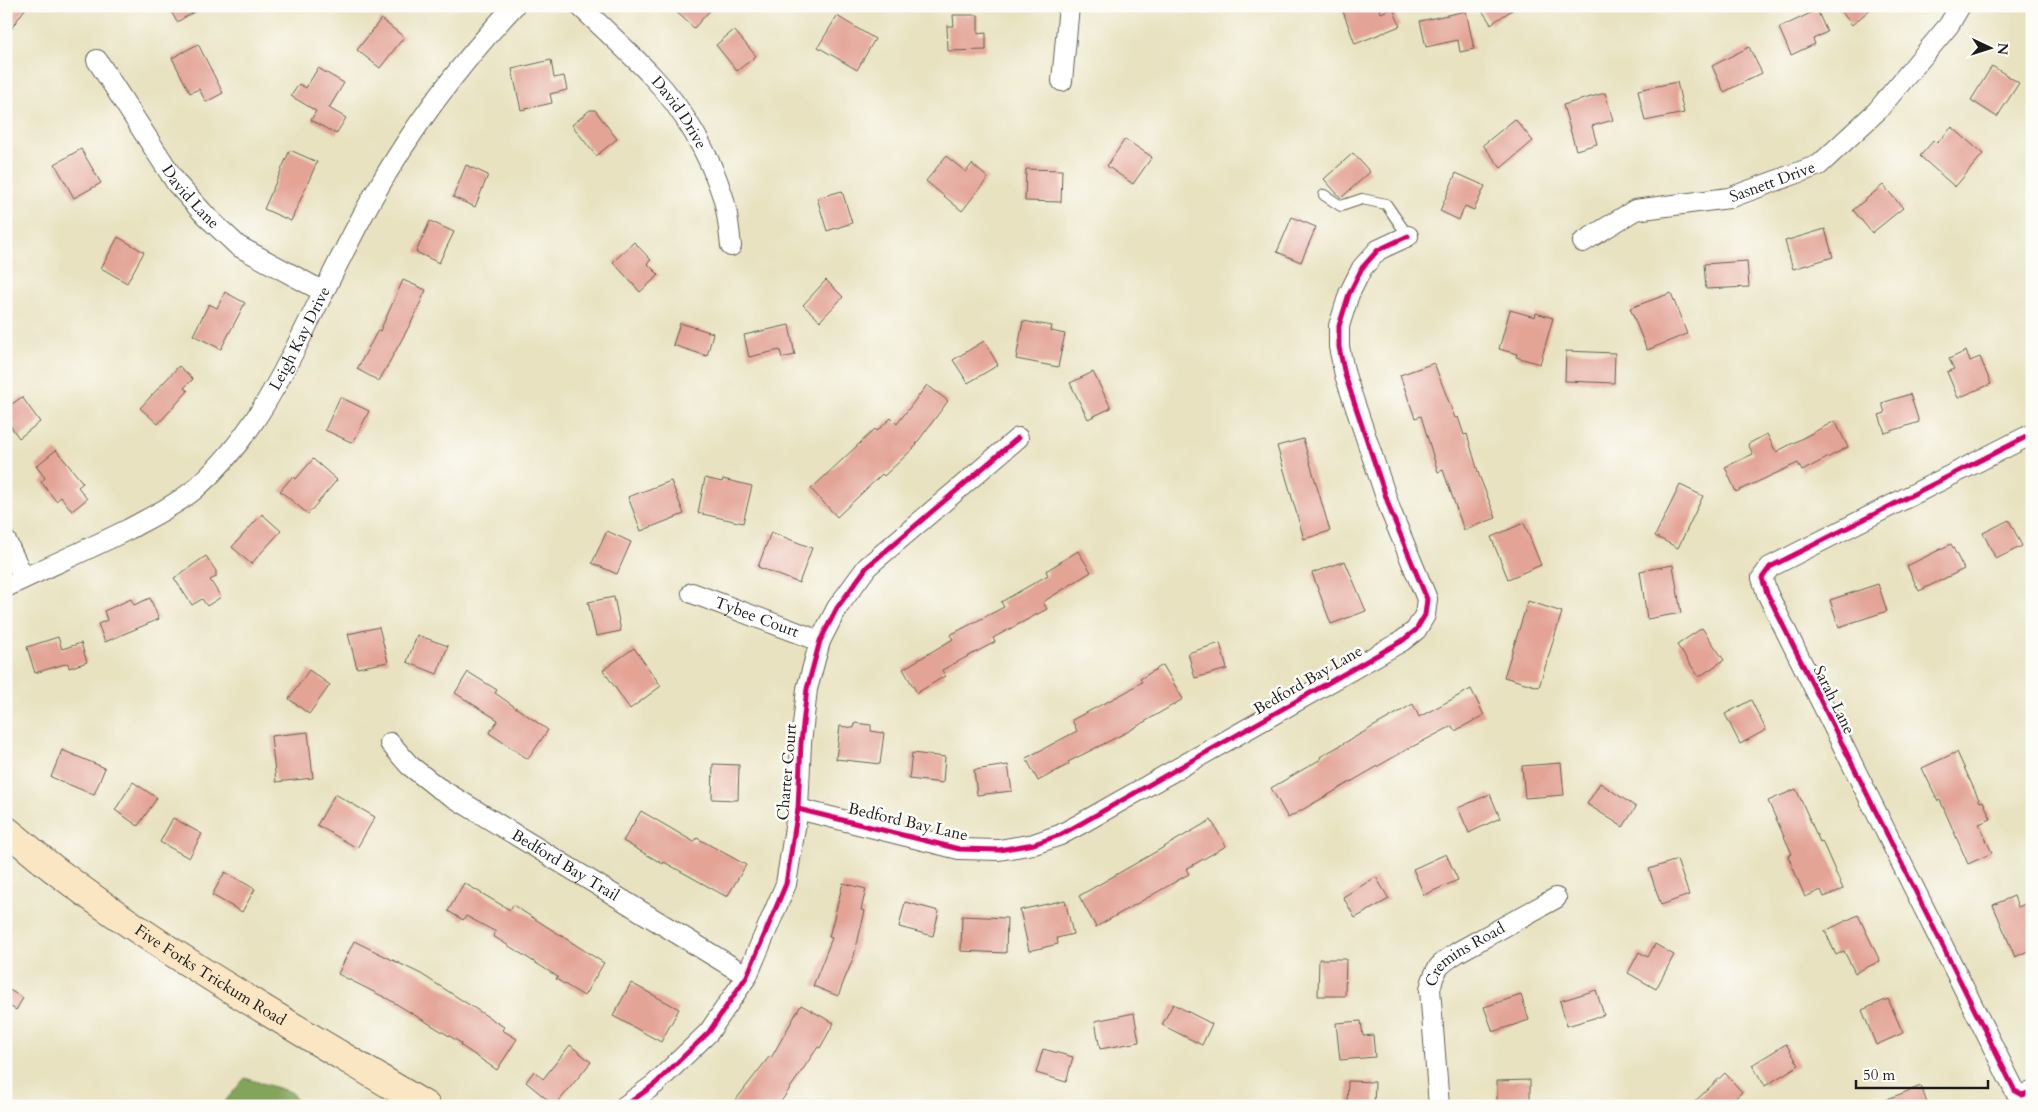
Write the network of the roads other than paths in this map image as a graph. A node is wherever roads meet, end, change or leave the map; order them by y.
1 (514, 6) edge
2 (580, 6) edge
3 (1069, 6) edge
4 (1960, 6) edge
5 (97, 60) dead end
6 (1062, 81) dead end
7 (1324, 195) dead end
8 (1408, 236) joint
9 (1584, 242) dead end
10 (731, 246) dead end
11 (324, 292) junction
12 (2032, 434) edge
13 (1018, 438) dead end
14 (6, 541) edge
15 (15, 583) edge
16 (692, 593) dead end
17 (820, 641) junction
18 (390, 744) dead end
19 (798, 809) junction
20 (6, 830) edge
21 (1556, 898) dead end
22 (748, 976) junction
23 (2032, 1092) edge
24 (426, 1106) edge
25 (626, 1106) edge
26 (1438, 1106) edge

1 - 11 street, Leigh Kay Drive
2 - 10 street, David Drive
3 - 6 street
4 - 9 street, Sasnett Drive
5 - 11 street, David Lane
7 - 8 lane
8 - 19 street, Bedford Bay Lane
11 - 15 street, Leigh Kay Drive
12 - 23 street, Sarah Lane
13 - 17 street, Charter Court
14 - 15 street
16 - 17 street, Tybee Court
17 - 19 street, Charter Court
18 - 22 street, Bedford Bay Trail
19 - 22 street, Charter Court
20 - 24 main road, Five Forks Trickum Road
21 - 26 street, Cremins Road
22 - 25 street, Charter Court

